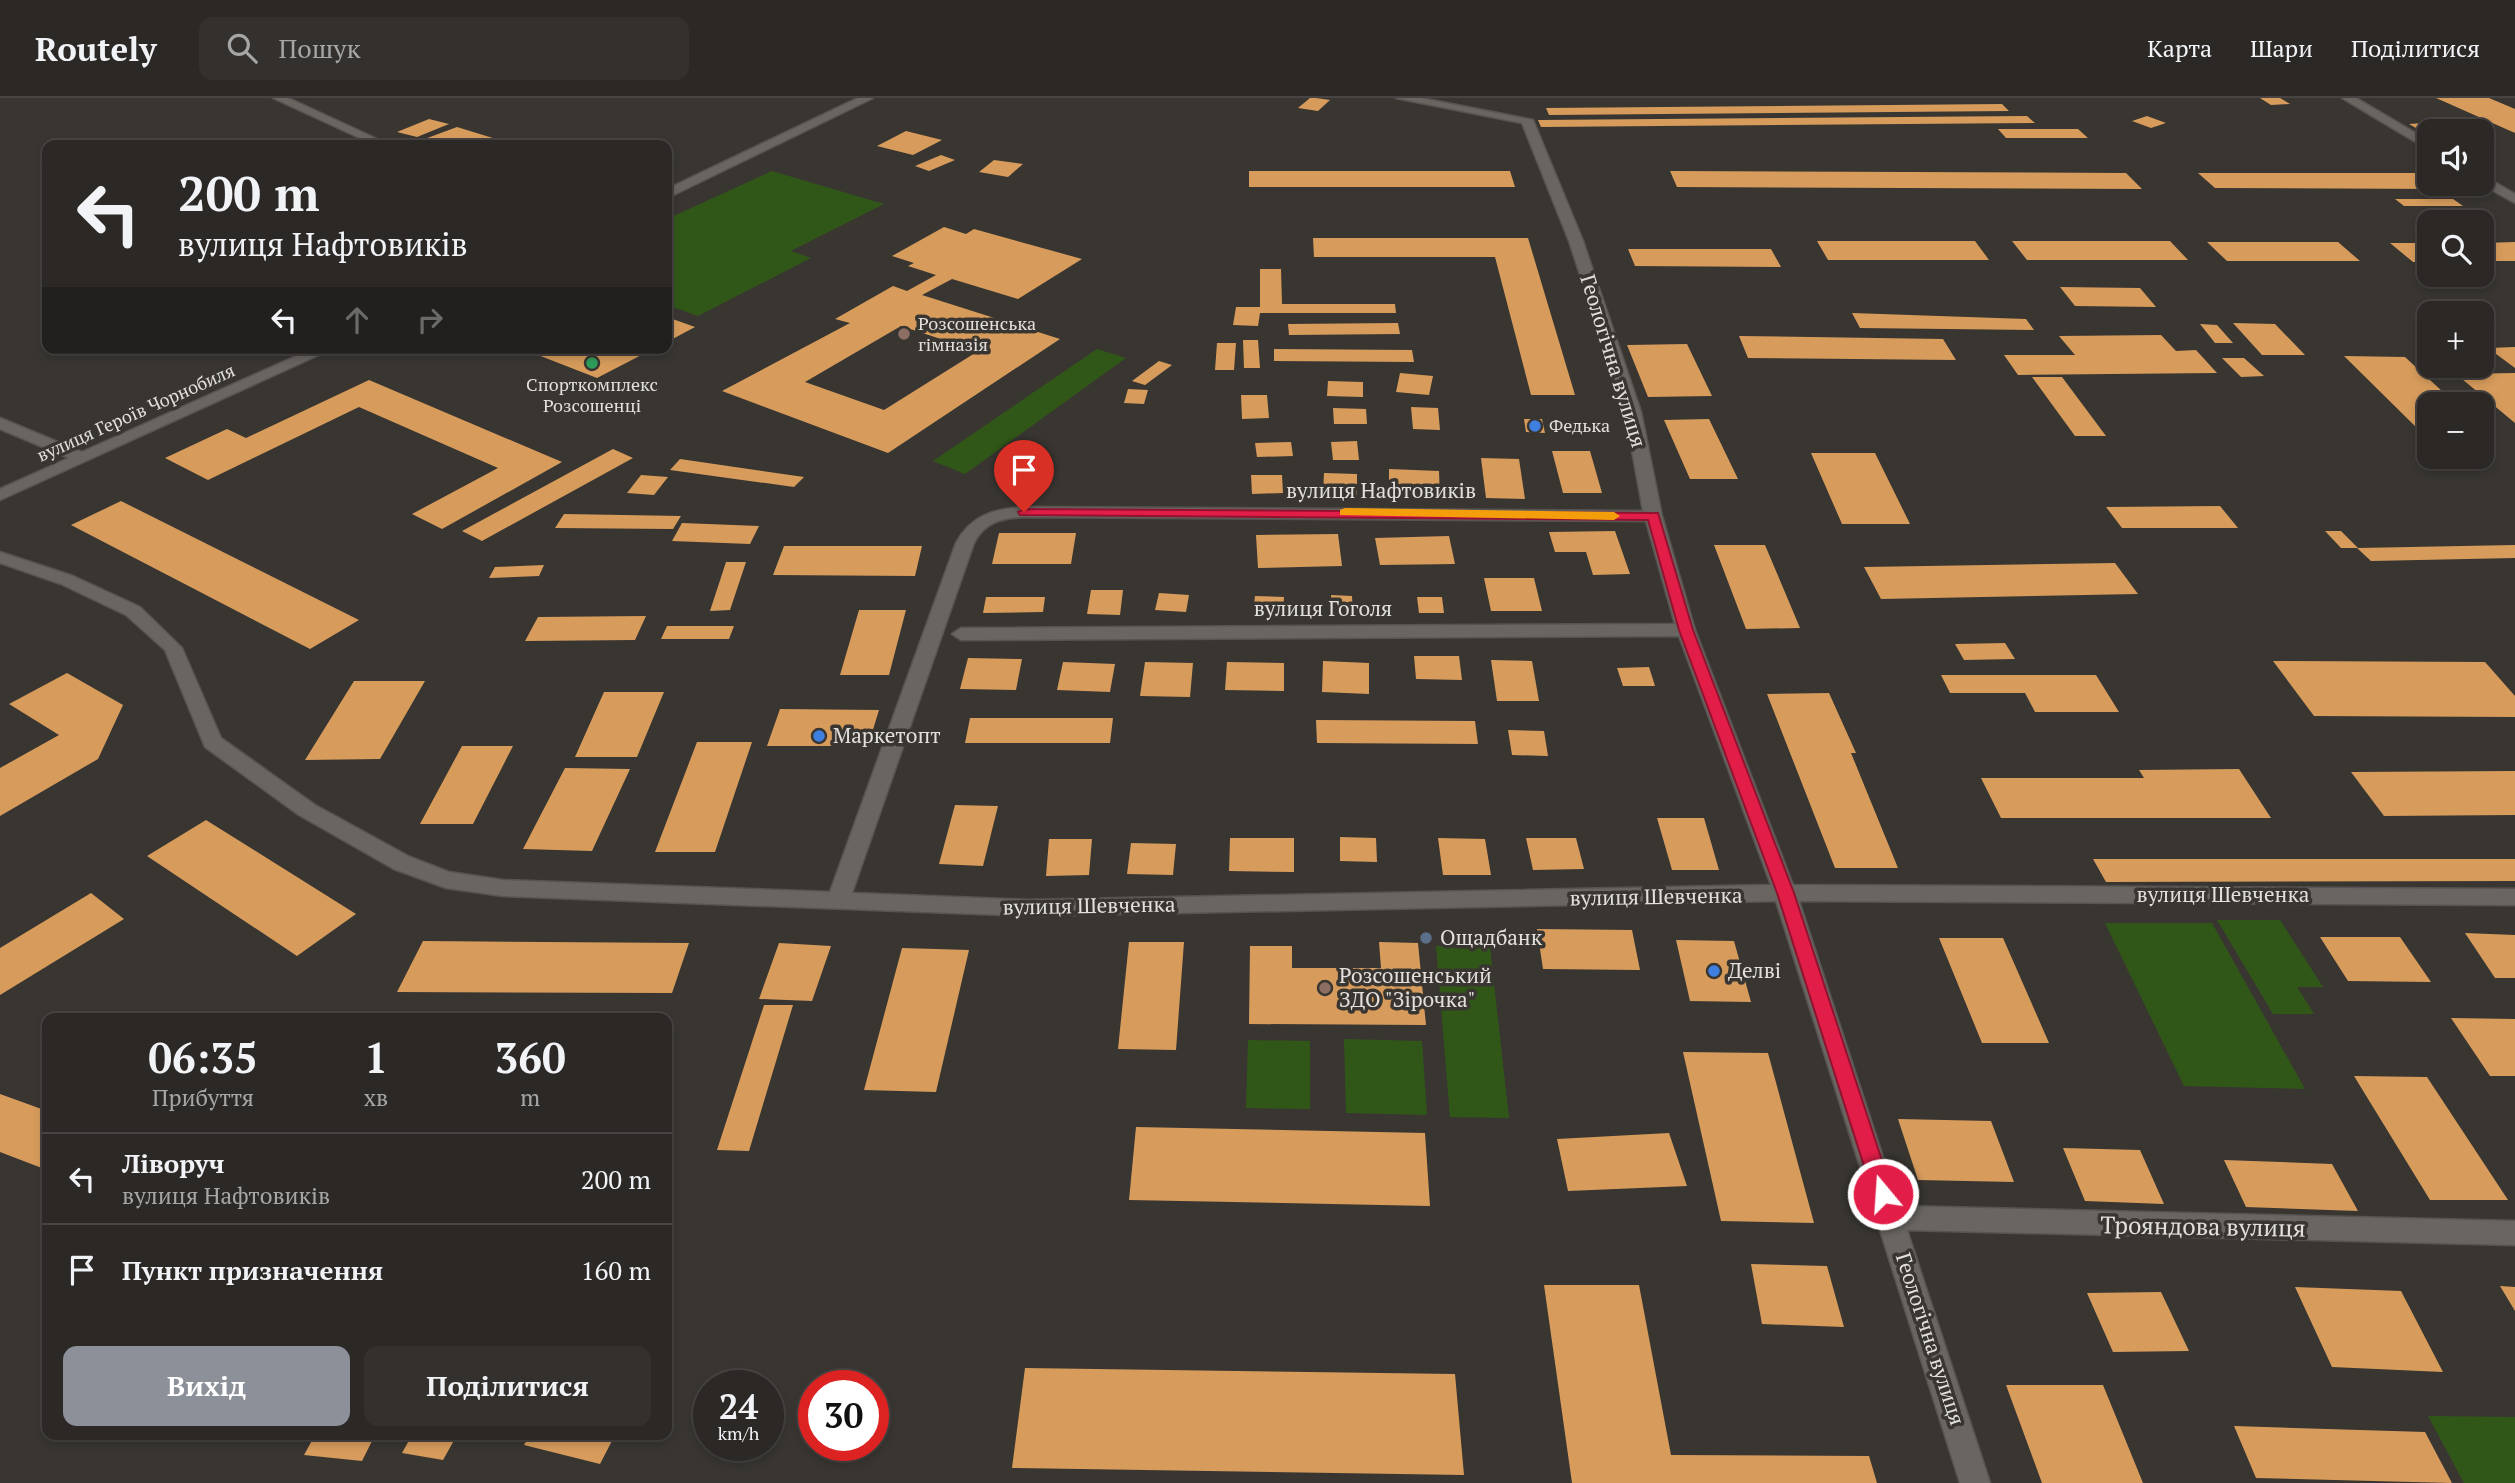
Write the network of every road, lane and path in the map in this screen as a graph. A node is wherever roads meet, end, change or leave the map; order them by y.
1 (279, 98) edge
2 (867, 98) edge
3 (1402, 98) edge
4 (2348, 98) edge
5 (2417, 139) edge
6 (373, 140) edge
7 (2494, 186) edge
8 (672, 192) edge
9 (2515, 199) edge
10 (314, 354) edge
11 (0, 424) edge
12 (83, 458) junction
13 (0, 495) edge
14 (1653, 516) junction
15 (0, 557) edge
16 (1686, 630) junction
17 (961, 634) dead end
18 (1785, 893) junction
19 (2515, 897) edge
20 (838, 902) junction
21 (1891, 1219) junction
22 (2515, 1233) edge
23 (1975, 1483) edge

1 - 6 street
2 - 8 street
3 - 14 street, Геологічна вулиця
4 - 5 street
7 - 9 street
10 - 12 street, вулиця Героїв Чорнобиля
11 - 12 street
12 - 13 street, вулиця Героїв Чорнобиля
14 - 16 street, Геологічна вулиця
14 - 20 street, вулиця Нафтовиків
15 - 20 street, вулиця Шевченка
16 - 17 street, вулиця Гоголя
16 - 18 street, Геологічна вулиця
18 - 19 street, вулиця Шевченка
18 - 20 street, вулиця Шевченка
18 - 21 street, Геологічна вулиця
21 - 22 street, Трояндова вулиця
21 - 23 street, Геологічна вулиця

